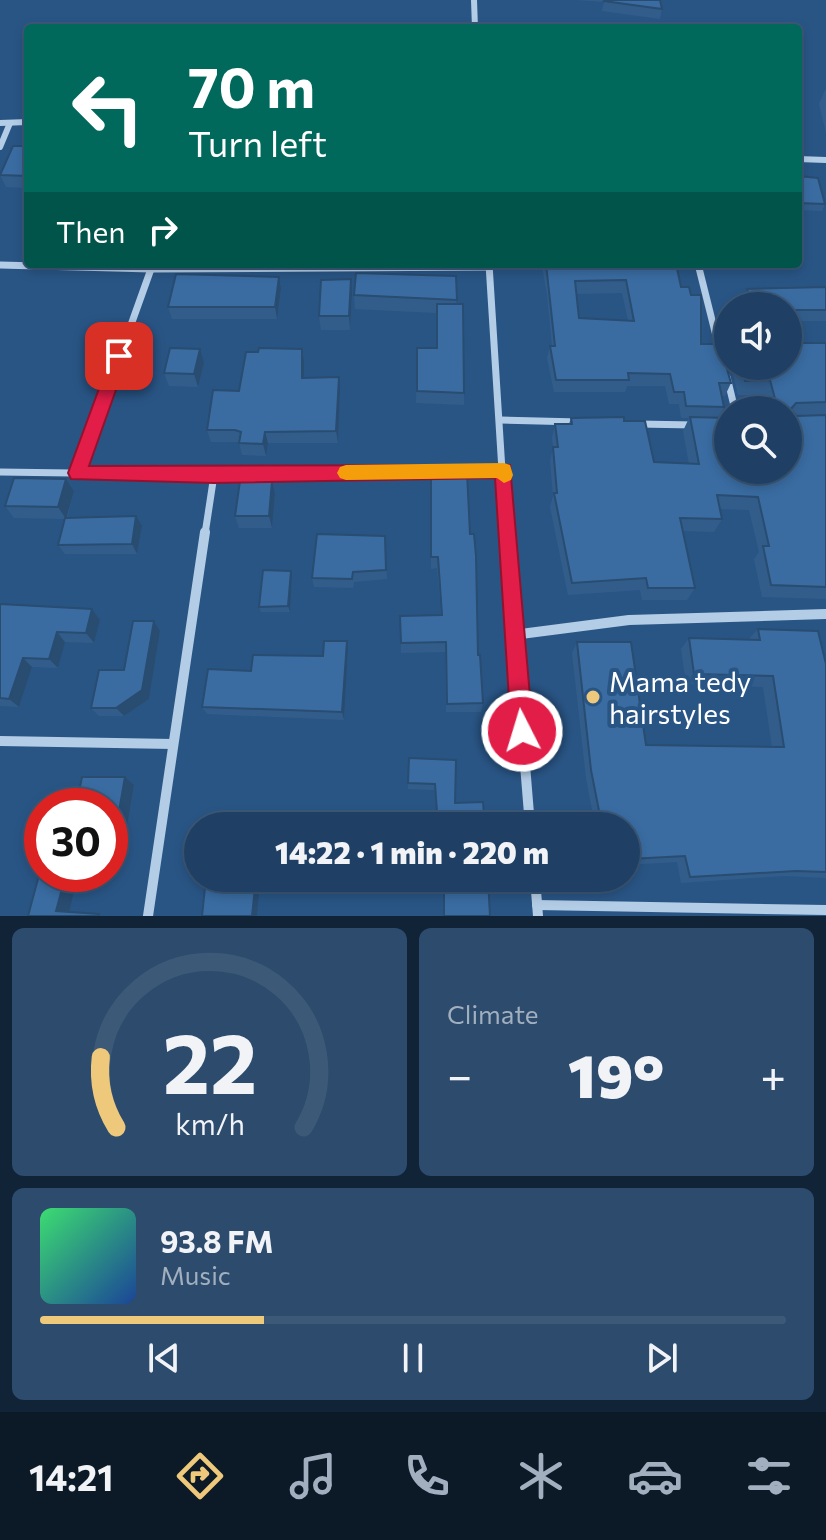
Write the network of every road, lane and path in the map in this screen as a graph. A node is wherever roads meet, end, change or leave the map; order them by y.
1 (474, 0) edge
2 (475, 24) edge
3 (24, 122) edge
4 (0, 123) edge
5 (10, 123) junction
6 (0, 147) edge
7 (802, 159) edge
8 (826, 160) edge
9 (0, 265) edge
10 (24, 266) edge
11 (113, 268) edge
12 (264, 268) edge
13 (490, 268) edge
14 (699, 268) edge
15 (151, 269) junction
16 (731, 396) edge
17 (501, 420) junction
18 (592, 423) edge
19 (622, 423) edge
20 (713, 426) edge
21 (504, 470) junction
22 (0, 472) edge
23 (78, 473) junction
24 (214, 475) junction
25 (826, 614) edge
26 (513, 635) junction
27 (0, 741) edge
28 (173, 744) junction
29 (529, 812) edge
30 (538, 910) edge
31 (826, 910) edge
32 (148, 916) edge

1 - 2 street
3 - 5 street
4 - 5 street
5 - 6 street
7 - 8 street
9 - 10 street
11 - 15 street
12 - 15 street
13 - 17 street
14 - 16 street
15 - 23 street
17 - 18 street
17 - 21 street
19 - 20 street
21 - 24 street
21 - 26 street
22 - 23 street
23 - 24 street
24 - 28 street
25 - 26 street
26 - 29 street
27 - 28 street
28 - 32 street
30 - 31 street

